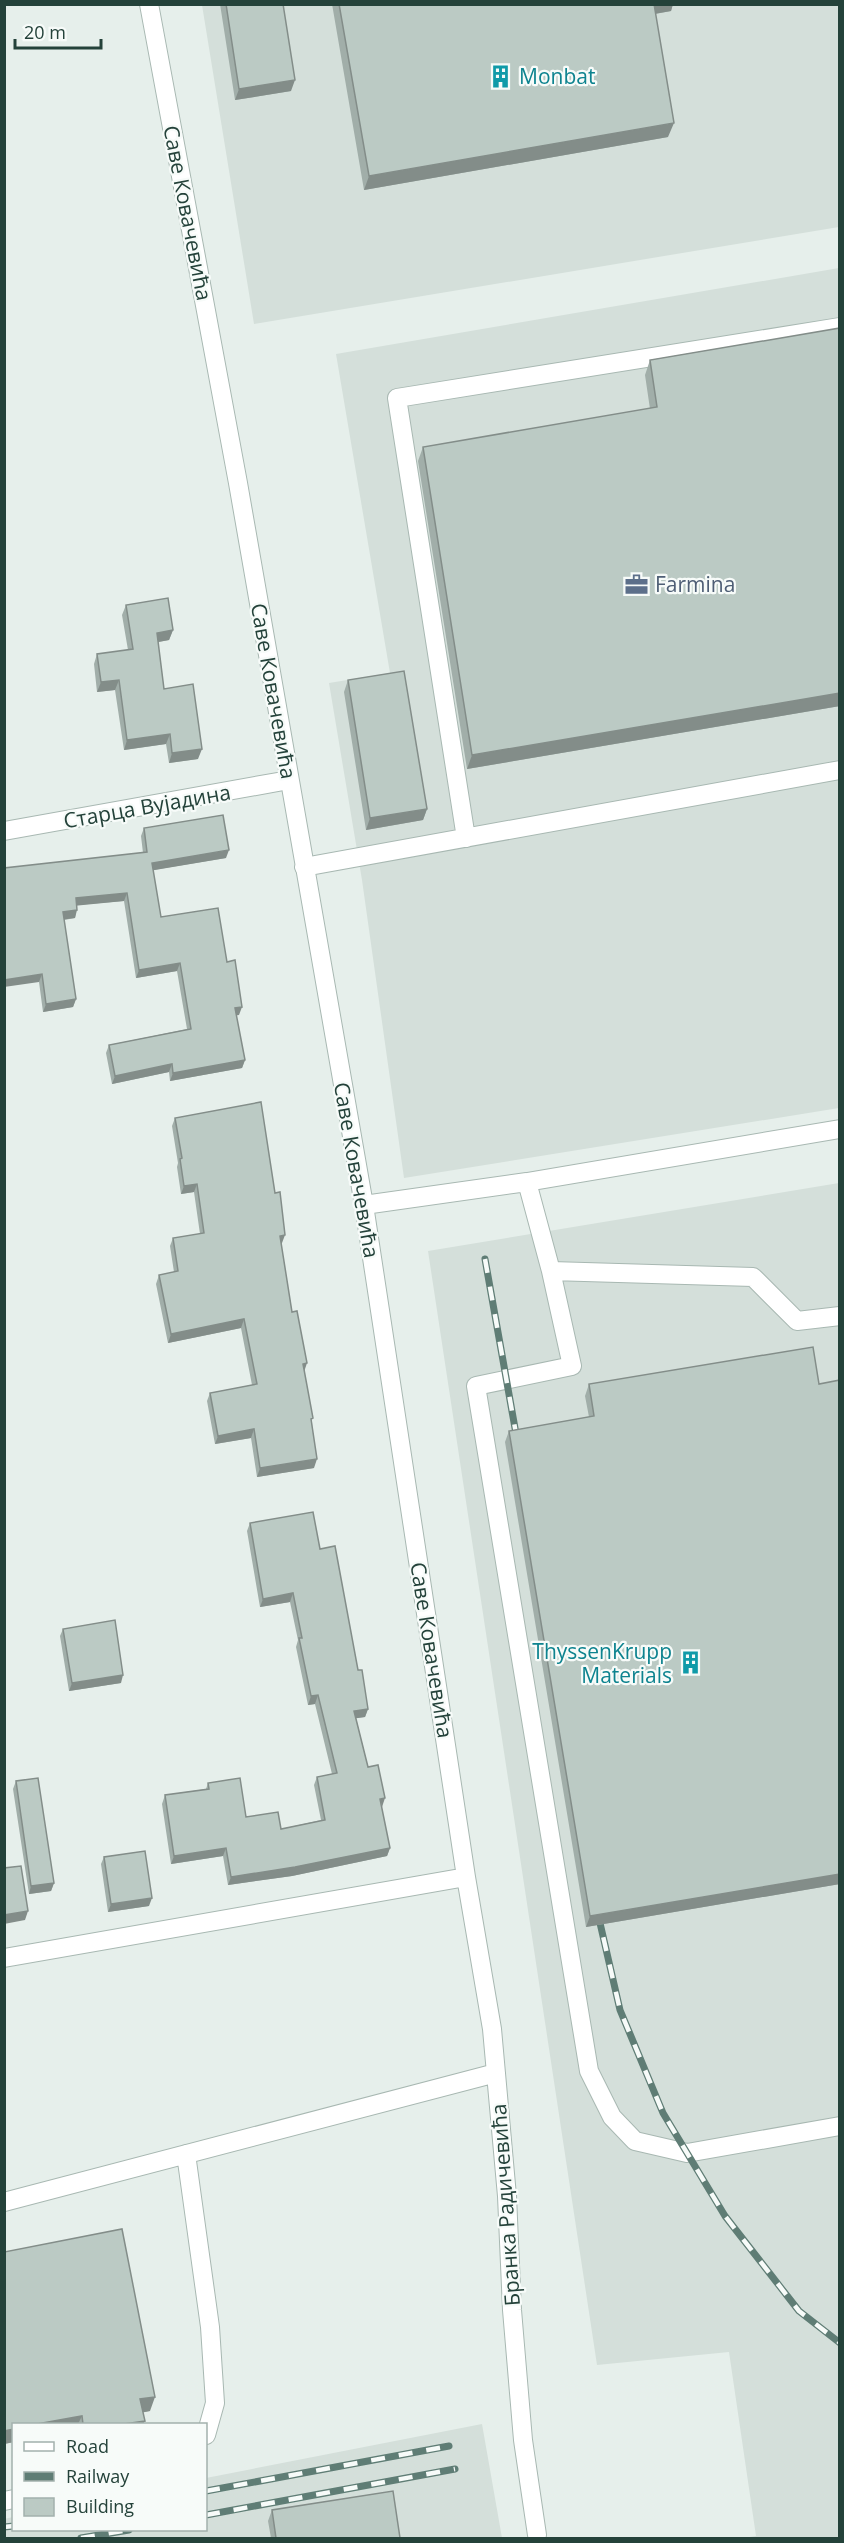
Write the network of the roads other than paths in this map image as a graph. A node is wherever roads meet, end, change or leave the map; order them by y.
1 (149, 4) edge
2 (840, 327) edge
3 (840, 770) edge
4 (289, 780) junction
5 (4, 831) edge
6 (466, 838) junction
7 (304, 867) junction
8 (840, 1129) edge
9 (527, 1182) junction
10 (364, 1205) junction
11 (551, 1271) junction
12 (840, 1316) edge
13 (466, 1877) junction
14 (4, 1958) edge
15 (496, 2073) junction
16 (840, 2126) edge
17 (186, 2154) junction
18 (4, 2202) edge
19 (207, 2431) edge
20 (537, 2535) dead end

1 - 4 street, Саве Ковачевића
2 - 6 street
3 - 6 street
4 - 5 street, Старца Вујадина
4 - 7 street, Саве Ковачевића
6 - 7 street
7 - 10 street, Саве Ковачевића
8 - 9 street
9 - 10 street
9 - 11 street
10 - 13 street, Саве Ковачевића
11 - 12 street
11 - 16 street
13 - 14 street
13 - 15 street, Бранка Радичевића
15 - 17 street
15 - 20 street, Бранка Радичевића
17 - 18 street
17 - 19 street

